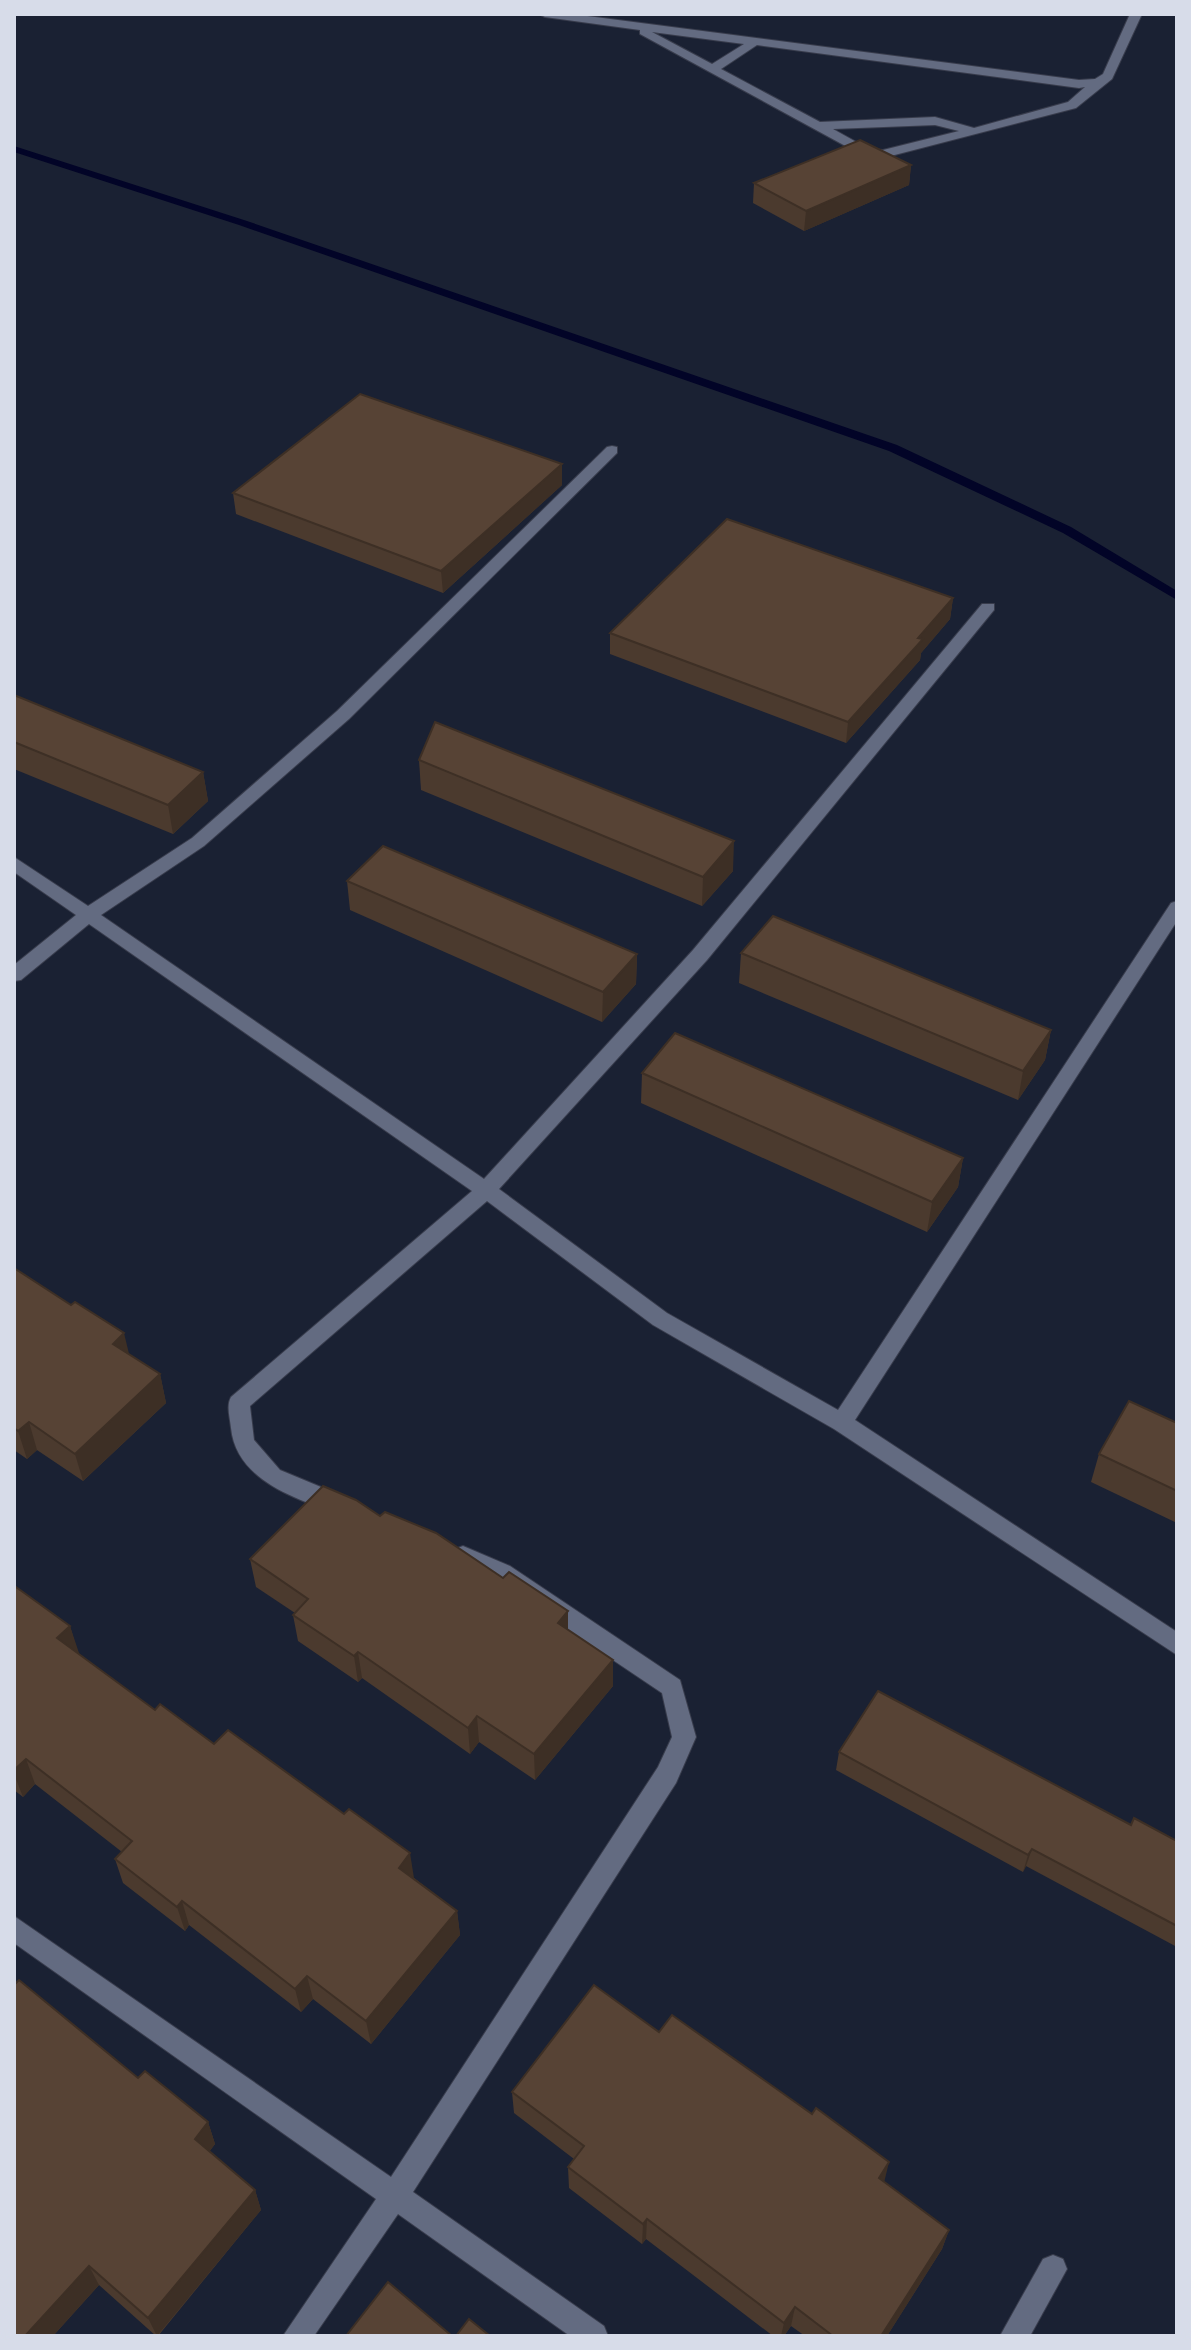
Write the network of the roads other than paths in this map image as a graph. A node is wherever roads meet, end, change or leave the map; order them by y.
1 (545, 14) edge
2 (1136, 14) edge
3 (633, 26) junction
4 (754, 42) junction
5 (713, 69) junction
6 (1098, 82) junction
7 (818, 126) junction
8 (976, 132) junction
9 (612, 450) dead end
10 (988, 607) dead end
11 (14, 863) edge
12 (1177, 907) edge
13 (86, 916) junction
14 (14, 975) edge
15 (486, 1190) junction
16 (842, 1423) junction
17 (358, 1513) edge
18 (445, 1549) edge
19 (1177, 1645) edge
20 (14, 1928) edge
21 (394, 2196) junction
22 (1053, 2269) dead end
23 (297, 2336) edge
24 (594, 2336) edge
25 (1014, 2336) edge

1 - 3 street
2 - 6 street
3 - 4 street
3 - 5 street
4 - 5 street
4 - 6 street
5 - 7 street
6 - 8 street
7 - 8 street
7 - 8 street
9 - 13 street
10 - 15 street
11 - 13 street
12 - 16 street
13 - 14 street
13 - 15 street
15 - 16 street
15 - 17 street
16 - 19 street
18 - 21 street
20 - 21 street
21 - 23 street
21 - 24 street
22 - 25 street

